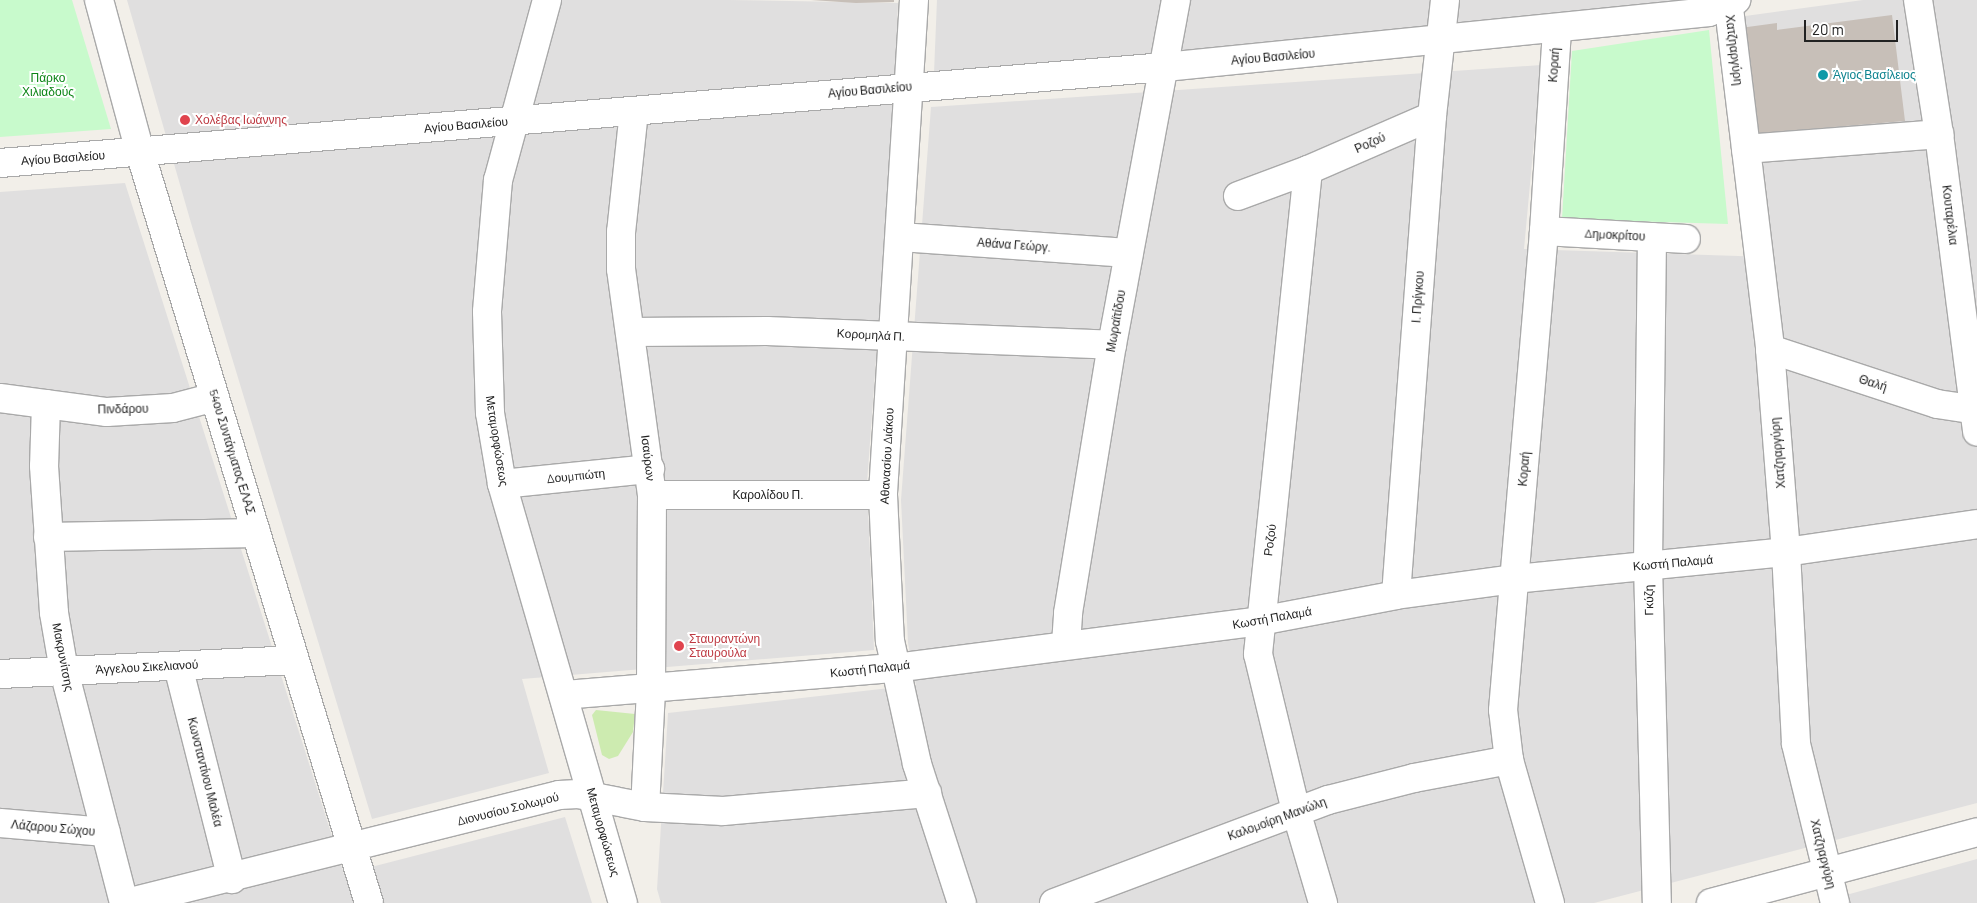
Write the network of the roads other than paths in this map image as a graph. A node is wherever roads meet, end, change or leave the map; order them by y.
1 (98, 0) edge
2 (547, 0) edge
3 (914, 0) edge
4 (1176, 0) edge
5 (1445, 0) edge
6 (1918, 0) edge
7 (1731, 1) edge
8 (1557, 30) junction
9 (1441, 41) junction
10 (1165, 67) junction
11 (908, 87) junction
12 (634, 111) junction
13 (1432, 116) junction
14 (512, 122) junction
15 (1939, 134) junction
16 (1746, 149) junction
17 (140, 152) junction
18 (0, 163) edge
19 (1308, 170) junction
20 (1238, 196) dead end
21 (1544, 231) junction
22 (1652, 237) junction
23 (900, 238) junction
24 (1686, 239) dead end
25 (1128, 252) junction
26 (630, 332) junction
27 (895, 336) junction
28 (1112, 345) junction
29 (1770, 349) junction
30 (215, 397) junction
31 (0, 398) edge
32 (46, 404) junction
33 (1976, 417) edge
34 (651, 482) junction
35 (502, 484) junction
36 (883, 495) junction
37 (1977, 524) edge
38 (256, 533) junction
39 (48, 537) junction
40 (1786, 552) junction
41 (1648, 565) junction
42 (1515, 579) junction
43 (1396, 595) junction
44 (1260, 621) junction
45 (1066, 644) junction
46 (294, 660) junction
47 (178, 666) junction
48 (894, 668) junction
49 (64, 671) junction
50 (0, 674) edge
51 (651, 690) junction
52 (564, 695) junction
53 (1509, 760) junction
54 (927, 793) junction
55 (593, 797) junction
56 (645, 807) junction
57 (1296, 811) junction
58 (0, 823) edge
59 (106, 832) junction
60 (1977, 832) edge
61 (352, 848) junction
62 (1828, 872) junction
63 (232, 879) junction
64 (125, 903) edge
65 (369, 903) edge
66 (623, 903) edge
67 (962, 903) edge
68 (1054, 903) edge
69 (1323, 903) edge
70 (1550, 903) edge
71 (1657, 903) edge
72 (1711, 903) edge
73 (1835, 903) edge

1 - 17 street, 54ου Συντάγματος ΕΛΑΣ
2 - 14 street, Μεταμορφώσεως
3 - 11 street, Αθανασίου Διάκου
4 - 10 street, Μωραϊτίδου
5 - 9 street, Ι. Πρίγκου
6 - 15 street, Κουταρέλια
7 - 8 street, Αγίου Βασιλείου
7 - 16 street, Χατζηαργύρη
8 - 9 street, Αγίου Βασιλείου
8 - 21 street, Κοραή
9 - 10 street, Αγίου Βασιλείου
9 - 13 street, Ι. Πρίγκου
10 - 11 street, Αγίου Βασιλείου
10 - 25 street, Μωραϊτίδου
11 - 12 street, Αγίου Βασιλείου
11 - 23 street, Αθανασίου Διάκου
12 - 14 street, Αγίου Βασιλείου
12 - 26 street, Ισαύρων
13 - 19 street, Ροζού
13 - 43 street, Ι. Πρίγκου
14 - 17 street, Αγίου Βασιλείου
14 - 35 street, Μεταμορφώσεως
15 - 16 street
15 - 33 street, Κουταρέλια
16 - 29 street, Χατζηαργύρη
17 - 18 street, Αγίου Βασιλείου
17 - 30 street, 54ου Συντάγματος ΕΛΑΣ
19 - 20 street, Ροζού
19 - 44 street, Ροζού
21 - 22 street, Δημοκρίτου
21 - 42 street, Κοραή
22 - 24 street, Δημοκρίτου
22 - 41 street, Γκύζη
23 - 25 street, Αθάνα Γεώργ.
23 - 27 street, Αθανασίου Διάκου
25 - 28 street, Μωραϊτίδου
26 - 27 street, Κορομηλά Π.
26 - 34 street, Ισαύρων
27 - 28 street, Κορομηλά Π.
27 - 36 street, Αθανασίου Διάκου
28 - 45 street, Μωραϊτίδου
29 - 33 street, Θαλή
29 - 40 street, Χατζηαργύρη
30 - 32 street, Πινδάρου
30 - 38 street, 54ου Συντάγματος ΕΛΑΣ
31 - 32 street, Πινδάρου
32 - 39 street, Μακρυνίτσης
34 - 35 street, Δουμπιώτη
34 - 36 street, Καρολίδου Π.
34 - 51 street, Ισαύρων
35 - 52 street, Μεταμορφώσεως
36 - 48 street, Αθανασίου Διάκου
37 - 40 street, Κωστή Παλαμά
38 - 39 street
38 - 46 street, 54ου Συντάγματος ΕΛΑΣ
39 - 49 street, Μακρυνίτσης
40 - 41 street, Κωστή Παλαμά
40 - 62 street, Χατζηαργύρη
41 - 42 street, Κωστή Παλαμά
41 - 71 street, Γκύζη
42 - 43 street, Κωστή Παλαμά
42 - 53 street, Κοραή
43 - 44 street, Κωστή Παλαμά
44 - 45 street, Κωστή Παλαμά
44 - 57 street, Ροζού
45 - 48 street, Κωστή Παλαμά
46 - 47 street, Άγγελου Σικελιανού
46 - 61 street, 54ου Συντάγματος ΕΛΑΣ
47 - 49 street, Άγγελου Σικελιανού
47 - 63 street, Κωνσταντίνου Μαλέα
48 - 51 street, Κωστή Παλαμά
48 - 54 street, Αθανασίου Διάκου
49 - 50 street, Άγγελου Σικελιανού
49 - 59 street, Μακρυνίτσης
51 - 52 street, Κωστή Παλαμά
51 - 56 street, Ισαύρων
52 - 55 street, Μεταμορφώσεως
53 - 57 street, Καλομοίρη Μανώλη
53 - 70 street, Κοραή
54 - 56 street, Διονυσίου Σολωμού
54 - 67 street, Αθανασίου Διάκου
55 - 56 street, Διονυσίου Σολωμού
55 - 61 street, Διονυσίου Σολωμού
55 - 66 street, Μεταμορφώσεως
57 - 68 street, Καλομοίρη Μανώλη
57 - 69 street, Ροζού
58 - 59 street, Λάζαρου Σώχου
59 - 64 street, Μακρυνίτσης
60 - 62 street
61 - 63 street, Διονυσίου Σολωμού
61 - 65 street, 54ου Συντάγματος ΕΛΑΣ
62 - 72 street
62 - 73 street, Χατζηαργύρη
63 - 64 street, Διονυσίου Σολωμού

